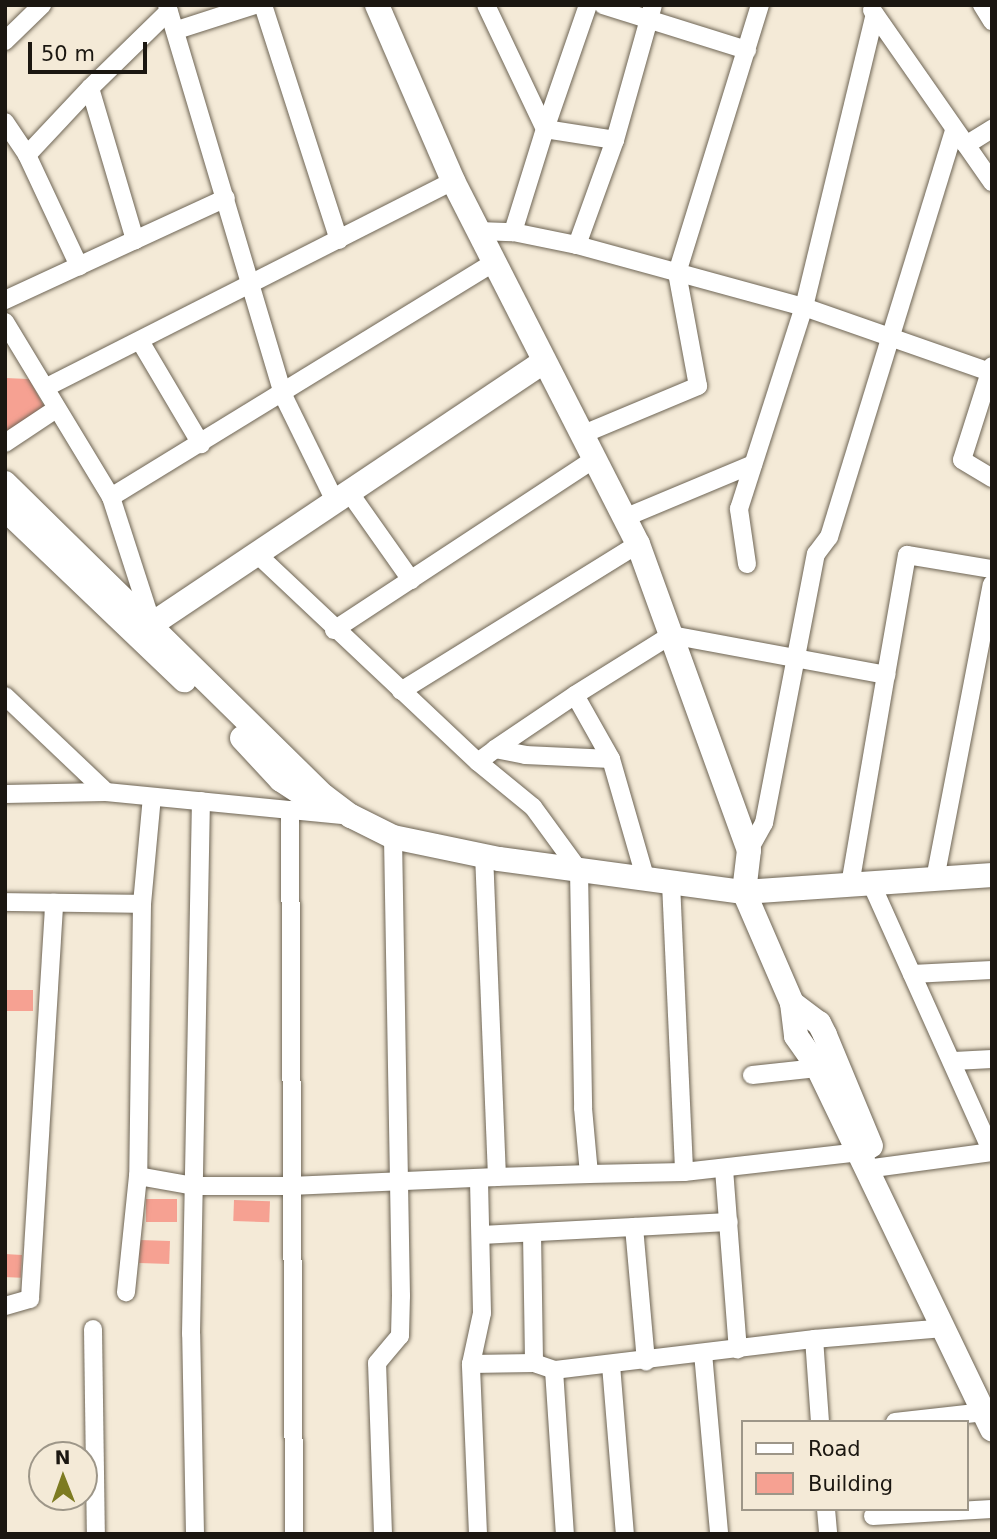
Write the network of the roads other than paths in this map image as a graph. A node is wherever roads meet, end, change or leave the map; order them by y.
1 (42, 5) edge
2 (255, 5) edge
3 (263, 5) edge
4 (377, 5) edge
5 (486, 5) edge
6 (588, 5) edge
7 (603, 5) edge
8 (760, 5) edge
9 (982, 5) edge
10 (168, 8) edge
11 (872, 10) edge
12 (651, 13) edge
13 (992, 21) edge
14 (177, 30) junction
15 (5, 41) edge
16 (747, 50) junction
17 (90, 88) junction
18 (5, 122) edge
19 (545, 130) junction
20 (992, 130) edge
21 (960, 138) junction
22 (615, 140) junction
23 (27, 155) junction
24 (453, 181) junction
25 (992, 183) edge
26 (226, 198) junction
27 (478, 231) junction
28 (513, 232) junction
29 (135, 240) junction
30 (339, 240) junction
31 (577, 245) junction
32 (493, 262) junction
33 (79, 265) junction
34 (677, 273) junction
35 (252, 284) junction
36 (5, 300) edge
37 (804, 307) junction
38 (5, 322) edge
39 (894, 338) junction
40 (139, 341) junction
41 (543, 362) junction
42 (991, 369) edge
43 (47, 387) junction
44 (283, 395) junction
45 (56, 409) junction
46 (581, 435) junction
47 (5, 443) edge
48 (201, 444) junction
49 (593, 460) junction
50 (752, 464) junction
51 (992, 478) edge
52 (5, 483) edge
53 (111, 497) junction
54 (342, 497) junction
55 (624, 518) junction
56 (9, 521) edge
57 (638, 544) junction
58 (257, 554) junction
59 (747, 564) dead end
60 (992, 569) edge
61 (411, 580) junction
62 (992, 584) edge
63 (152, 624) junction
64 (334, 630) junction
65 (671, 635) junction
66 (796, 657) junction
67 (886, 675) junction
68 (401, 691) junction
69 (575, 695) junction
70 (5, 696) edge
71 (495, 749) junction
72 (611, 759) junction
73 (478, 762) junction
74 (106, 792) junction
75 (5, 794) edge
76 (324, 796) junction
77 (152, 797) junction
78 (201, 801) junction
79 (290, 810) junction
80 (351, 816) junction
81 (393, 837) junction
82 (750, 850) junction
83 (484, 856) junction
84 (579, 870) junction
85 (992, 875) edge
86 (935, 879) junction
87 (646, 880) junction
88 (671, 883) junction
89 (860, 884) junction
90 (744, 892) junction
91 (5, 902) edge
92 (54, 903) junction
93 (142, 904) junction
94 (992, 970) edge
95 (912, 974) junction
96 (992, 1059) edge
97 (954, 1061) junction
98 (827, 1065) junction
99 (752, 1075) dead end
100 (992, 1152) edge
101 (869, 1160) junction
102 (724, 1169) junction
103 (684, 1172) junction
104 (589, 1174) junction
105 (138, 1177) junction
106 (488, 1177) junction
107 (399, 1183) junction
108 (194, 1186) junction
109 (290, 1186) junction
110 (729, 1222) junction
111 (634, 1227) junction
112 (531, 1233) junction
113 (481, 1235) junction
114 (126, 1292) dead end
115 (5, 1306) edge
116 (944, 1328) junction
117 (93, 1329) dead end
118 (814, 1339) junction
119 (738, 1349) junction
120 (703, 1353) junction
121 (646, 1361) junction
122 (534, 1363) junction
123 (471, 1364) junction
124 (611, 1365) junction
125 (554, 1370) junction
126 (984, 1398) edge
127 (820, 1420) edge
128 (902, 1420) edge
129 (992, 1510) edge
130 (826, 1511) edge
131 (873, 1516) dead end
132 (96, 1534) edge
133 (195, 1534) edge
134 (294, 1534) edge
135 (383, 1534) edge
136 (478, 1534) edge
137 (565, 1534) edge
138 (625, 1534) edge
139 (719, 1534) edge
140 (828, 1534) edge

1 - 15 street
2 - 14 street
3 - 30 street
4 - 24 street
5 - 19 street
6 - 19 street
7 - 12 street
8 - 16 street
9 - 13 street
10 - 14 street
10 - 17 street
11 - 21 street
11 - 37 street
12 - 16 street
12 - 22 street
14 - 26 street
16 - 34 street
17 - 23 street
17 - 29 street
18 - 23 street
19 - 22 street
19 - 28 street
20 - 21 street
21 - 25 street
21 - 39 street
22 - 31 street
23 - 33 street
24 - 27 street
24 - 30 street
26 - 29 street
26 - 35 street
27 - 28 street
27 - 32 street
28 - 31 street
29 - 33 street
30 - 35 street
31 - 34 street
32 - 41 street
32 - 44 street
33 - 36 street
34 - 37 street
34 - 46 street
35 - 40 street
35 - 44 street
37 - 39 street
37 - 50 street
38 - 43 street
39 - 42 street
39 - 66 street
40 - 43 street
40 - 48 street
41 - 46 street
41 - 54 street
42 - 51 street
43 - 45 street
44 - 48 street
44 - 54 street
45 - 47 street
45 - 53 street
46 - 49 street
48 - 53 street
49 - 55 street
49 - 61 street
50 - 55 street
50 - 59 street
52 - 63 street
53 - 63 street
54 - 58 street
54 - 61 street
55 - 57 street
56 - 76 street
57 - 65 street
57 - 68 street
58 - 63 street
58 - 64 street
60 - 67 street
61 - 64 street
62 - 86 street
63 - 76 street
64 - 68 street
65 - 66 street
65 - 69 street
65 - 82 street
66 - 67 street
66 - 82 street
67 - 89 street
68 - 73 street
69 - 71 street
69 - 72 street
70 - 74 street
71 - 72 street
71 - 73 street
72 - 87 street
73 - 84 street
74 - 75 street
74 - 77 street
76 - 80 street
77 - 78 street
77 - 93 street
78 - 79 street
78 - 108 street
79 - 80 street
79 - 109 street
80 - 81 street
81 - 83 street
81 - 107 street
82 - 90 street
83 - 84 street
83 - 106 street
84 - 87 street
84 - 104 street
85 - 86 street
86 - 89 street
87 - 88 street
88 - 90 street
88 - 103 street
89 - 90 street
89 - 95 street
90 - 98 street
91 - 92 street
92 - 93 street
92 - 115 street
93 - 105 street
94 - 95 street
95 - 97 street
96 - 97 street
97 - 100 street
98 - 99 street
98 - 101 street
100 - 101 street
101 - 102 street
101 - 116 street
101 - 126 street
102 - 103 street
102 - 110 street
103 - 104 street
104 - 106 street
105 - 108 street
105 - 114 street
106 - 107 street
106 - 113 street
107 - 109 street
107 - 135 street
108 - 109 street
108 - 133 street
109 - 134 street
110 - 111 street
110 - 119 street
111 - 112 street
111 - 121 street
112 - 113 street
112 - 122 street
113 - 123 street
116 - 118 street
116 - 126 street
117 - 132 street
118 - 119 street
118 - 127 street
119 - 120 street
120 - 121 street
120 - 139 street
121 - 124 street
122 - 123 street
122 - 125 street
123 - 136 street
124 - 125 street
124 - 138 street
125 - 137 street
126 - 128 street
129 - 131 street
130 - 140 street

